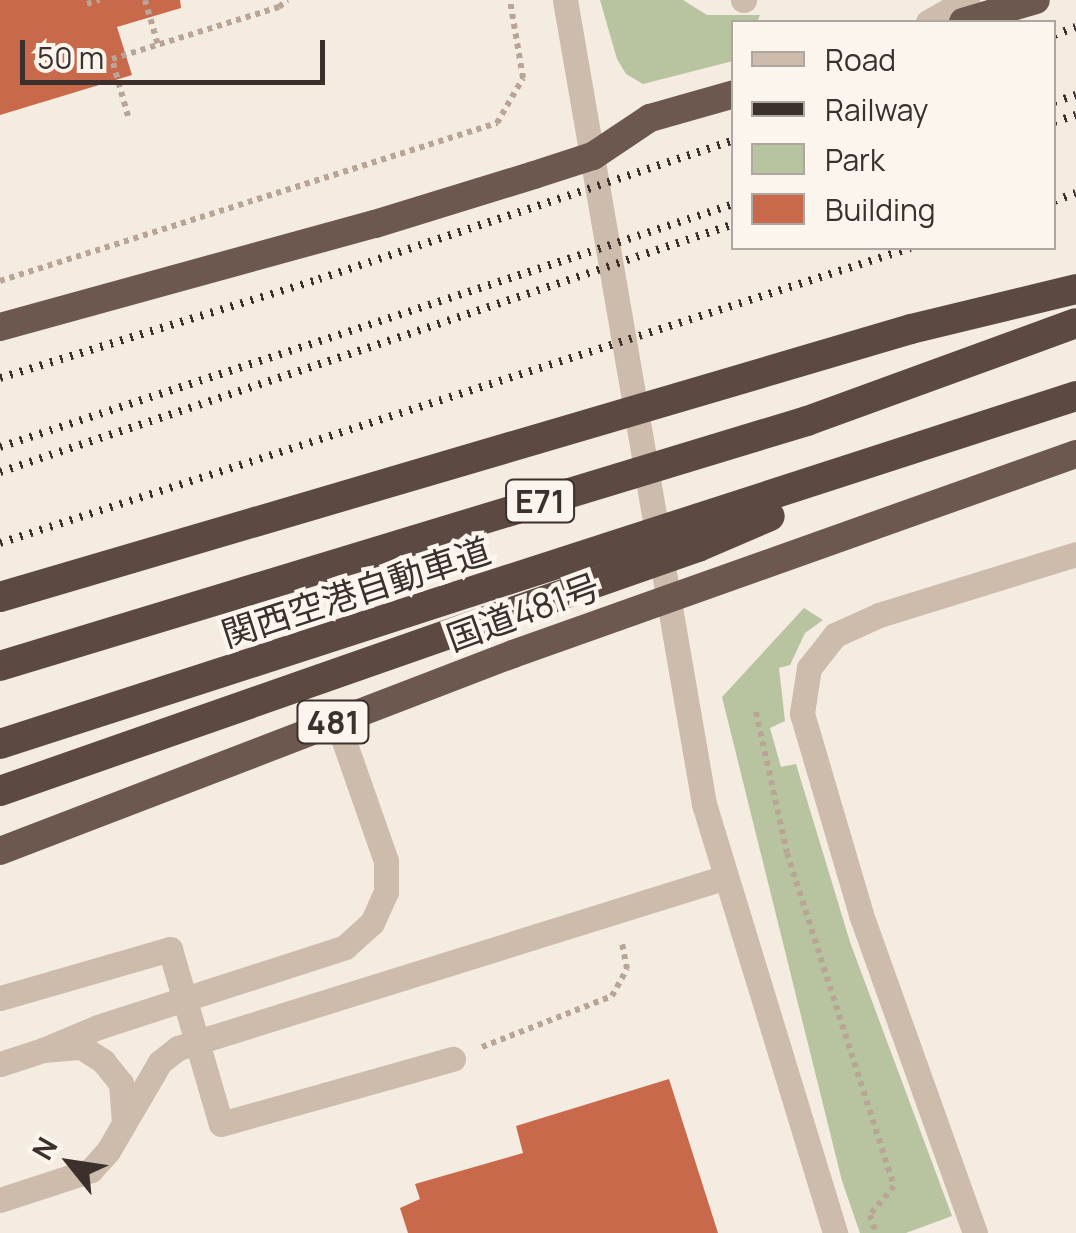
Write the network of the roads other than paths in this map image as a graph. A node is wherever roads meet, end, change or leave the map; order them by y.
1 (565, 0) edge
2 (967, 0) edge
3 (1036, 0) edge
4 (932, 20) edge
5 (970, 20) edge
6 (731, 95) edge
7 (592, 156) junction
8 (1076, 288) edge
9 (1076, 323) edge
10 (0, 328) edge
11 (1076, 396) edge
12 (943, 442) junction
13 (1076, 454) edge
14 (1076, 554) edge
15 (0, 597) edge
16 (667, 599) junction
17 (0, 666) edge
18 (338, 720) junction
19 (0, 744) edge
20 (0, 791) edge
21 (0, 851) edge
22 (726, 877) junction
23 (0, 998) edge
24 (44, 1050) junction
25 (453, 1059) road end
26 (0, 1064) edge
27 (124, 1124) junction
28 (0, 1200) edge
29 (835, 1233) edge
30 (975, 1233) edge

1 - 7 street
2 - 4 street
3 - 5 highway
6 - 7 highway
7 - 10 highway
7 - 16 street
8 - 15 highway
9 - 17 highway, 関西空港自動車道 / E71
11 - 12 highway, 関西空港自動車道 / E71
12 - 19 highway, 関西空港自動車道 / E71
12 - 20 highway
13 - 16 highway, 国道481号 / 481
14 - 30 street
16 - 18 highway, 国道481号 / 481
16 - 22 street
18 - 21 highway, 国道481号 / 481
18 - 24 street
22 - 27 street
22 - 29 street
23 - 25 street
24 - 26 street
24 - 27 street
27 - 28 street

